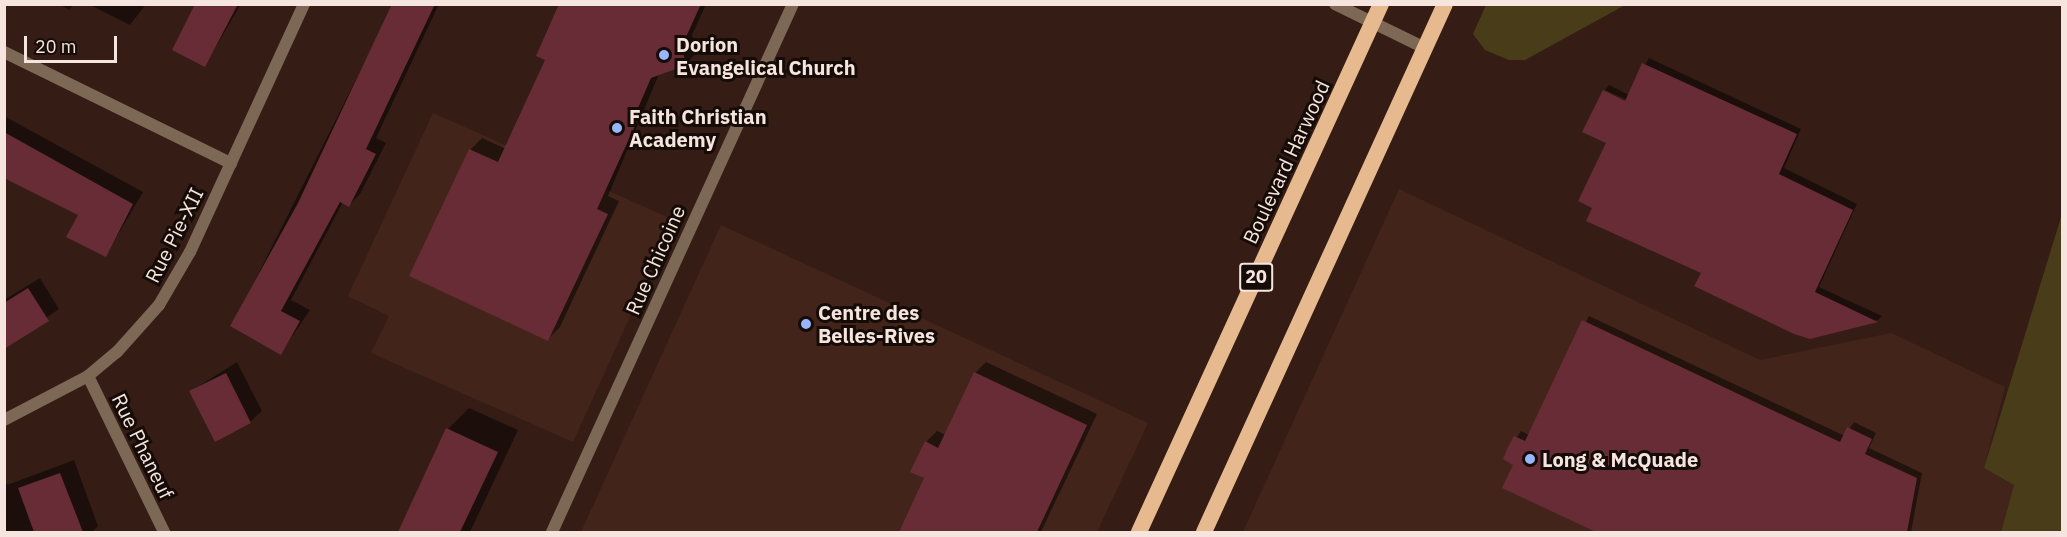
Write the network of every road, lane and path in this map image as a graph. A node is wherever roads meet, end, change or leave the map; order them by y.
1 (304, 4) edge
2 (793, 4) edge
3 (1335, 4) edge
4 (1381, 4) edge
5 (1445, 4) edge
6 (1372, 22) junction
7 (1425, 48) junction
8 (4, 52) edge
9 (231, 163) junction
10 (88, 376) junction
11 (4, 420) edge
12 (164, 532) edge
13 (552, 532) edge
14 (1139, 532) edge
15 (1204, 532) edge

1 - 9 street, Rue Pie-XII
2 - 13 street, Rue Chicoine
3 - 6 street
4 - 6 highway, Boulevard Harwood / 20
5 - 7 highway
6 - 7 street
6 - 14 highway, Boulevard Harwood / 20
7 - 15 highway
8 - 9 street
9 - 10 street, Rue Pie-XII
10 - 11 street, Rue Pie-XII
10 - 12 street, Rue Phaneuf

